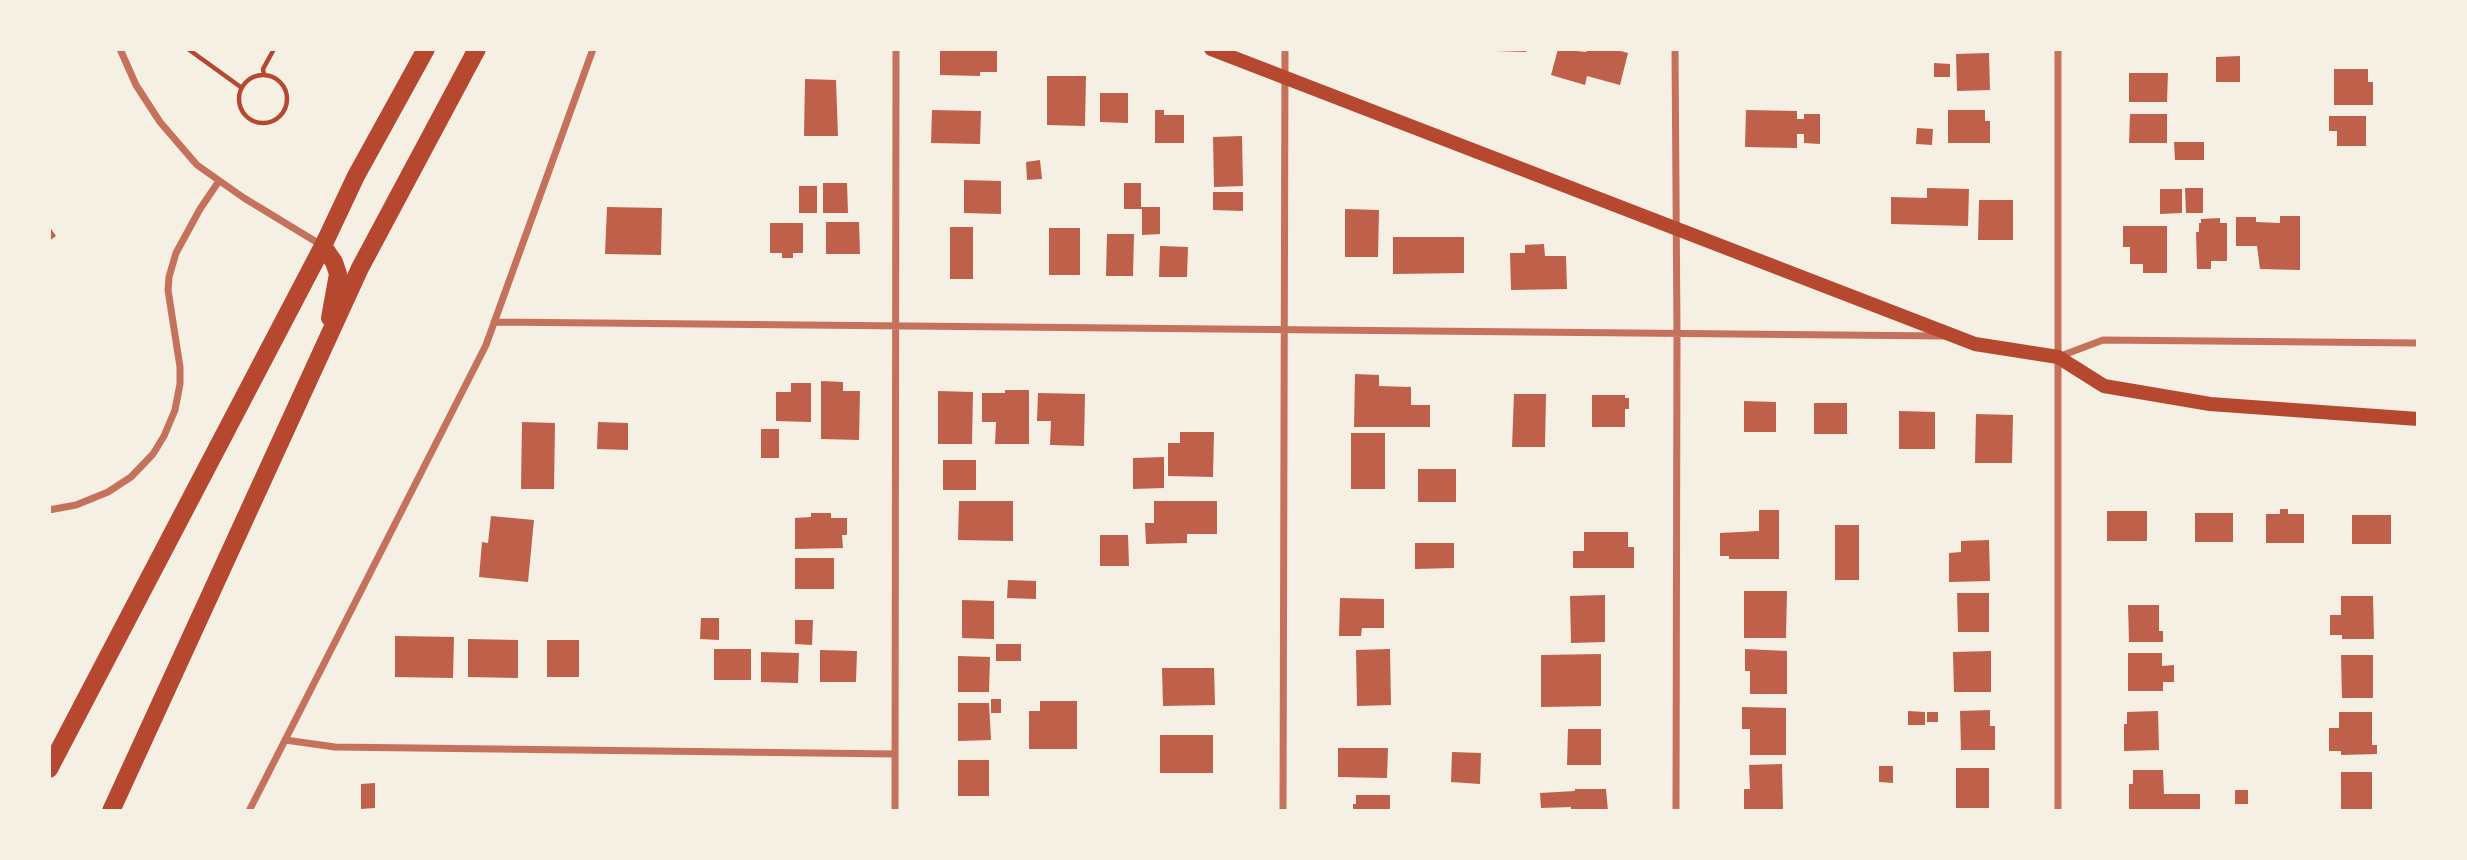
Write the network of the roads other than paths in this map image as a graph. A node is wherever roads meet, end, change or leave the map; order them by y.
1 (120, 49) edge
2 (426, 49) edge
3 (477, 49) edge
4 (593, 49) edge
5 (896, 49) edge
6 (1211, 49) edge
7 (1285, 49) edge
8 (1675, 49) edge
9 (2058, 49) edge
10 (1285, 77) junction
11 (219, 181) junction
12 (1674, 228) junction
13 (323, 246) junction
14 (494, 322) junction
15 (896, 326) junction
16 (1284, 330) junction
17 (1677, 333) junction
18 (1954, 336) junction
19 (327, 340) junction
20 (2418, 343) edge
21 (2058, 357) junction
22 (2418, 419) edge
23 (49, 510) edge
24 (285, 740) junction
25 (895, 754) junction
26 (49, 769) edge
27 (111, 811) edge
28 (250, 811) edge
29 (895, 811) edge
30 (1283, 811) edge
31 (1676, 811) edge
32 (2058, 811) edge

1 - 11 street
2 - 13 main road
3 - 19 main road
4 - 14 street
5 - 15 street
6 - 10 main road
7 - 10 street
8 - 12 street
9 - 21 street
10 - 12 main road
10 - 16 street
11 - 13 street
11 - 23 street
12 - 17 street
12 - 18 main road
13 - 19 main road
13 - 26 main road
14 - 15 street
14 - 24 street
15 - 16 street
15 - 25 street
16 - 17 street
16 - 30 street
17 - 18 street
17 - 31 street
18 - 21 main road
19 - 27 main road
20 - 21 street
21 - 22 main road
21 - 32 street
24 - 25 street
24 - 28 street
25 - 29 street

